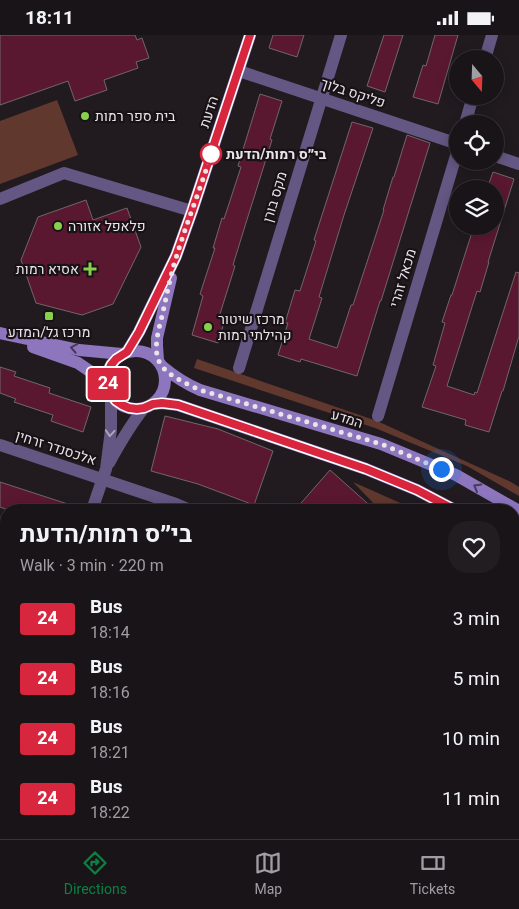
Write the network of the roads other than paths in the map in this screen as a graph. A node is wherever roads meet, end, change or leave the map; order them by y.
1 (250, 35) edge
2 (340, 35) edge
3 (492, 35) edge
4 (488, 50) edge
5 (239, 71) junction
6 (321, 98) junction
7 (449, 141) edge
8 (504, 159) edge
9 (519, 164) edge
10 (452, 170) edge
11 (0, 199) edge
12 (192, 211) junction
13 (176, 256) junction
14 (0, 334) edge
15 (124, 353) junction
16 (161, 364) junction
17 (239, 368) dead end
18 (110, 392) junction
19 (149, 406) junction
20 (378, 416) dead end
21 (0, 445) edge
22 (104, 474) junction
23 (94, 504) edge
24 (176, 504) edge
25 (444, 504) edge
26 (507, 504) edge

1 - 5 street, הדעת
2 - 6 street, מקס בורן
3 - 4 street
5 - 6 street, פליקס בלוך
5 - 12 street, הדעת
6 - 7 street, פליקס בלוך
6 - 17 street, מקס בורן
8 - 9 street
10 - 20 street, מכאל זהרי
11 - 12 street
12 - 13 street, הדעת
13 - 15 street, הדעת
13 - 16 street, הדעת
15 -> 14 street
14 - 18 street
15 - 16 street
15 - 18 street
16 - 19 street
26 -> 16 street, המדע
18 - 19 street
18 -> 22 street
19 - 22 street
19 - 25 street
21 - 22 street, אלכסנדר זרחין
22 - 23 street
22 - 24 street, אלכסנדר זרחין

